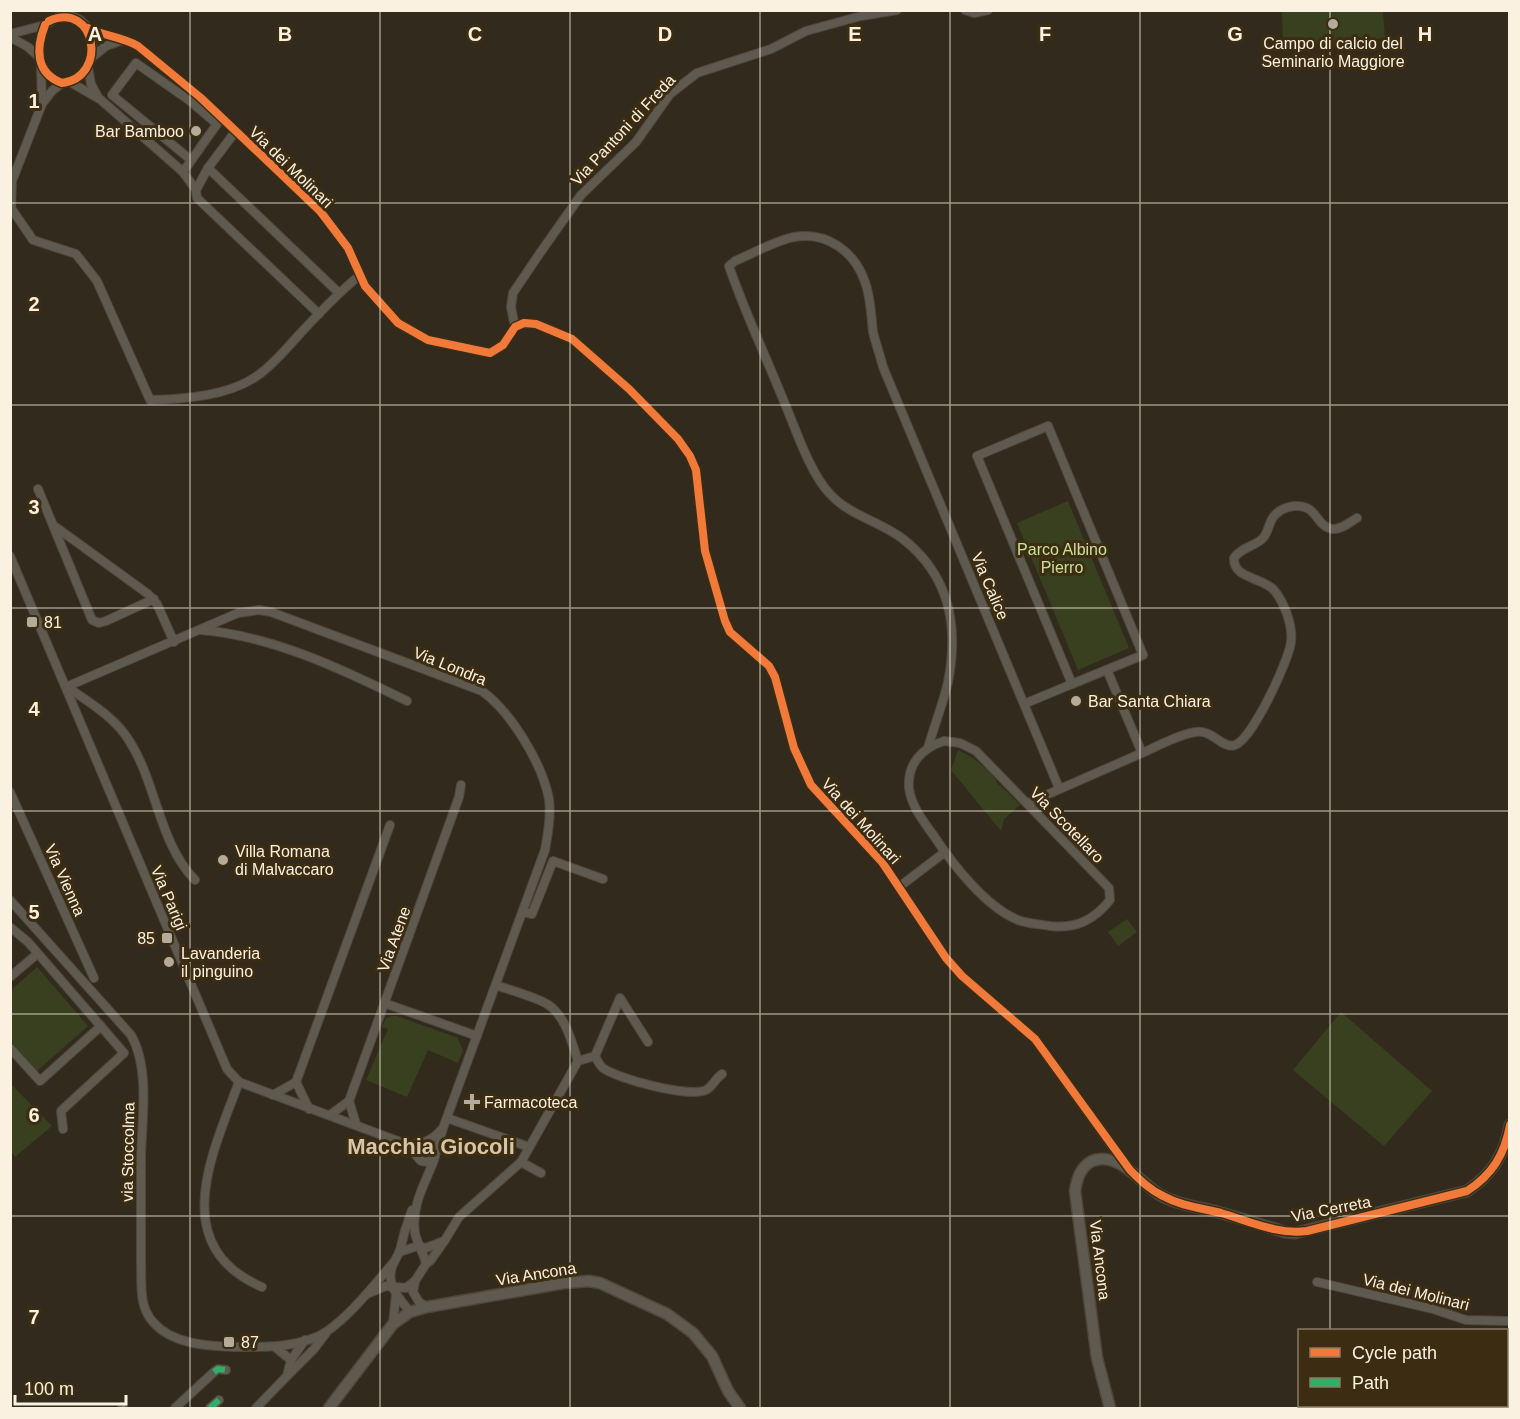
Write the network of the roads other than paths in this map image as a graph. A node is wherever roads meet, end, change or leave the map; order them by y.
1 (55, 10) edge
2 (74, 10) edge
3 (897, 10) edge
4 (965, 10) edge
5 (988, 10) edge
6 (80, 18) junction
7 (47, 23) junction
8 (88, 28) junction
9 (10, 36) edge
10 (127, 40) junction
11 (39, 57) junction
12 (89, 63) junction
13 (41, 66) junction
14 (66, 82) junction
15 (196, 94) junction
16 (101, 100) junction
17 (190, 101) junction
18 (42, 104) junction
19 (235, 132) junction
20 (192, 160) junction
21 (208, 168) junction
22 (183, 172) junction
23 (196, 190) junction
24 (360, 275) junction
25 (339, 293) junction
26 (319, 314) junction
27 (515, 327) junction
28 (38, 489) dead end
29 (1357, 518) dead end
30 (52, 524) junction
31 (10, 556) edge
32 (153, 599) junction
33 (199, 630) junction
34 (174, 642) junction
35 (1107, 670) junction
36 (1072, 684) junction
37 (66, 687) junction
38 (407, 701) dead end
39 (1024, 704) junction
40 (928, 748) junction
41 (1142, 753) junction
42 (461, 785) dead end
43 (1059, 788) junction
44 (10, 792) edge
45 (1028, 803) junction
46 (390, 825) dead end
47 (945, 852) junction
48 (603, 879) dead end
49 (195, 880) dead end
50 (899, 887) junction
51 (10, 900) edge
52 (523, 912) junction
53 (10, 927) edge
54 (18, 933) junction
55 (10, 939) edge
56 (37, 954) junction
57 (10, 977) edge
58 (94, 978) dead end
59 (496, 985) junction
60 (384, 1003) junction
61 (101, 1026) junction
62 (477, 1036) junction
63 (648, 1042) dead end
64 (10, 1048) edge
65 (595, 1056) junction
66 (578, 1061) junction
67 (722, 1074) dead end
68 (239, 1082) junction
69 (296, 1082) junction
70 (273, 1095) junction
71 (349, 1101) junction
72 (309, 1109) junction
73 (330, 1114) junction
74 (447, 1118) junction
75 (356, 1124) junction
76 (1509, 1125) edge
77 (443, 1128) junction
78 (63, 1129) dead end
79 (425, 1142) junction
80 (406, 1144) junction
81 (529, 1147) junction
82 (419, 1158) junction
83 (434, 1158) junction
84 (521, 1162) junction
85 (1130, 1170) junction
86 (542, 1173) dead end
87 (426, 1180) junction
88 (416, 1200) junction
89 (445, 1240) junction
90 (418, 1246) junction
91 (399, 1252) junction
92 (393, 1263) junction
93 (426, 1264) junction
94 (415, 1281) junction
95 (1317, 1282) dead end
96 (262, 1287) dead end
97 (394, 1291) junction
98 (413, 1292) junction
99 (367, 1293) junction
100 (428, 1307) junction
101 (410, 1312) junction
102 (1509, 1321) edge
103 (393, 1324) junction
104 (330, 1329) junction
105 (305, 1340) junction
106 (275, 1347) junction
107 (291, 1360) junction
108 (226, 1370) dead end
109 (287, 1376) junction
110 (219, 1400) dead end
111 (175, 1408) edge
112 (210, 1408) edge
113 (256, 1408) edge
114 (329, 1408) edge
115 (740, 1408) edge
116 (1110, 1408) edge

1 - 7 street
2 - 6 street
3 - 27 street, Via Pantoni di Freda
4 - 5 street
6 - 7 street
6 - 8 street
7 - 9 street
7 - 11 street
8 - 10 street, Via dei Molinari
8 - 12 street
9 - 11 street
10 - 12 street
10 - 15 street, Via dei Molinari
11 - 13 street
12 - 14 street
12 - 16 street
13 - 14 street
13 - 18 street
14 - 16 street
14 - 18 street
15 - 17 street
15 - 19 street, Via dei Molinari
16 - 22 street
17 - 20 street
17 - 20 street
18 - 26 street
19 - 21 street, Via dei Molinari
19 - 24 street, Via dei Molinari
20 - 22 street
21 - 23 street, Via dei Molinari
21 - 25 street
22 - 23 street
23 - 26 street
24 - 25 street
24 - 27 street, Via dei Molinari
25 - 26 street
27 - 50 street, Via dei Molinari
28 - 30 street
29 - 41 street
30 - 32 street
30 - 32 street
31 - 37 street, Via Parigi
32 - 34 street
33 - 34 street, Via Londra
33 - 38 street
33 - 52 street, Via Londra
34 - 37 street, Via Londra
35 - 36 street
35 - 36 street
35 - 41 street
36 - 39 street
37 - 49 street
37 - 68 street, Via Parigi
39 - 40 street, Via Calice
39 - 43 street, Via Calice
40 - 45 street, Via Scotellaro
40 - 47 street, Via Scotellaro
41 - 43 street
42 - 60 street, Via Atene
43 - 45 street
44 - 58 street, Via Vienna
45 - 47 street, Via Scotellaro
46 - 69 street
47 - 50 street
48 - 52 street
50 - 85 street, Via dei Molinari
51 - 106 street, via Stoccolma
52 - 59 street, Via Londra
53 - 54 street
54 - 55 street
54 - 56 street
56 - 57 street
56 - 61 street
59 - 62 street, Via Londra
59 - 66 street
60 - 62 street
60 - 71 street, Via Atene
61 - 64 street
61 - 78 street
62 - 74 street, Via Londra
63 - 65 street
65 - 66 street
65 - 67 street
66 - 81 street
68 - 70 street
68 - 96 street
69 - 70 street
69 - 72 street
70 - 72 street
71 - 73 street
71 - 75 street
72 - 73 street
73 - 75 street
74 - 77 street, Via Londra
74 - 81 street
75 - 80 street
76 - 85 street, Via Cerreta
77 - 79 street
77 - 83 street, Via Londra
79 - 80 street
79 - 82 street
80 - 82 street
81 - 84 street
82 - 83 street
82 - 87 street
83 - 87 street
84 - 86 street
84 - 89 street
85 - 116 street, Via Ancona
87 - 88 street
88 - 90 street
88 - 91 street
89 - 90 street
89 - 93 street
90 - 91 street
90 - 93 street
91 - 92 street
92 - 97 street
92 - 99 street
93 - 94 street
94 - 97 street
94 - 98 street
95 - 102 street, Via dei Molinari
97 - 99 street
97 - 101 street
97 - 103 street
98 - 100 street
98 - 101 street
99 - 104 street
100 - 101 street, Via Ancona
100 - 115 street, Via Ancona
101 - 103 street, Via Ancona
103 - 114 street, Via Ancona
104 - 105 street, via Stoccolma
104 - 109 street
105 - 106 street, via Stoccolma
105 - 107 street
106 - 107 street
107 - 109 street
108 - 111 street
109 - 113 street
110 - 112 street

